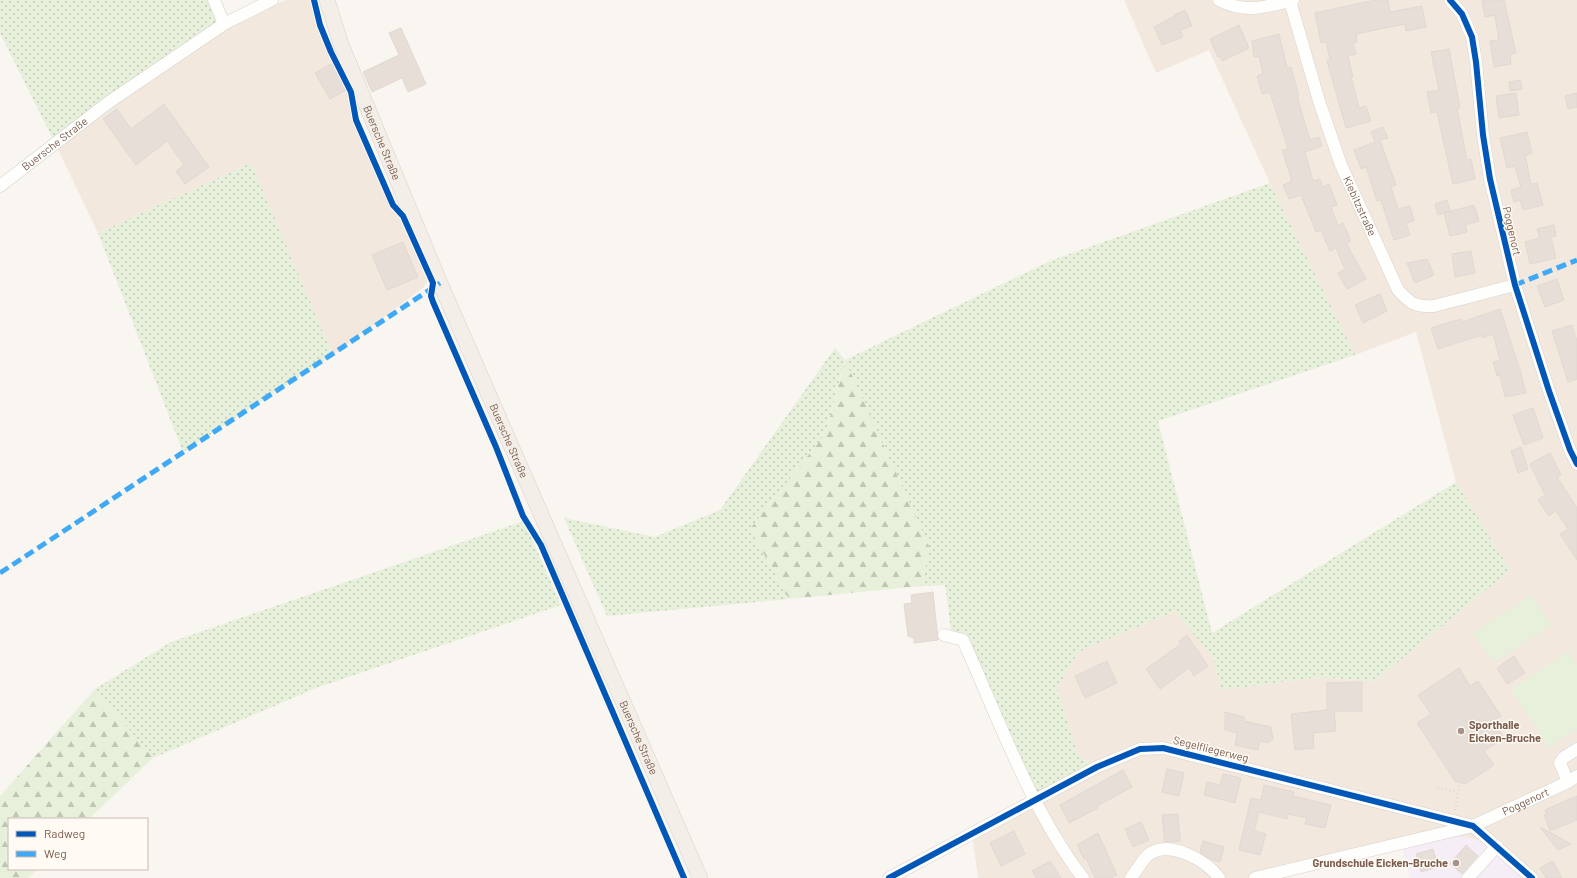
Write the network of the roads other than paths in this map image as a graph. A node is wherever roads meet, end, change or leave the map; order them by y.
1 (214, 0) edge
2 (272, 0) edge
3 (327, 0) edge
4 (1219, 0) edge
5 (1292, 0) edge
6 (1450, 0) edge
7 (224, 24) junction
8 (0, 186) edge
9 (1515, 285) junction
10 (1577, 464) edge
11 (944, 635) dead end
12 (1577, 749) edge
13 (1573, 779) edge
14 (1035, 800) junction
15 (1473, 826) junction
16 (1497, 846) junction
17 (700, 878) edge
18 (889, 878) edge
19 (1083, 878) edge
20 (1131, 878) edge
21 (1220, 878) edge
22 (1255, 878) edge
23 (1468, 878) edge
24 (1532, 878) edge

1 - 7 street
2 - 7 street, Buersche Straße
3 - 17 main road, Buersche Straße
4 - 5 street
5 - 9 street, Kiebitzstraße
6 - 9 street, Poggenort
7 - 8 street, Buersche Straße
9 - 10 street, Poggenort
11 - 14 street
12 - 13 street
13 - 15 street, Poggenort
14 - 15 street, Segelfliegerweg
14 - 18 street, Segelfliegerweg
14 - 19 street
15 - 16 street, Segelfliegerweg
15 - 22 street, Poggenort
16 - 23 street
16 - 24 street, Segelfliegerweg
20 - 21 street

